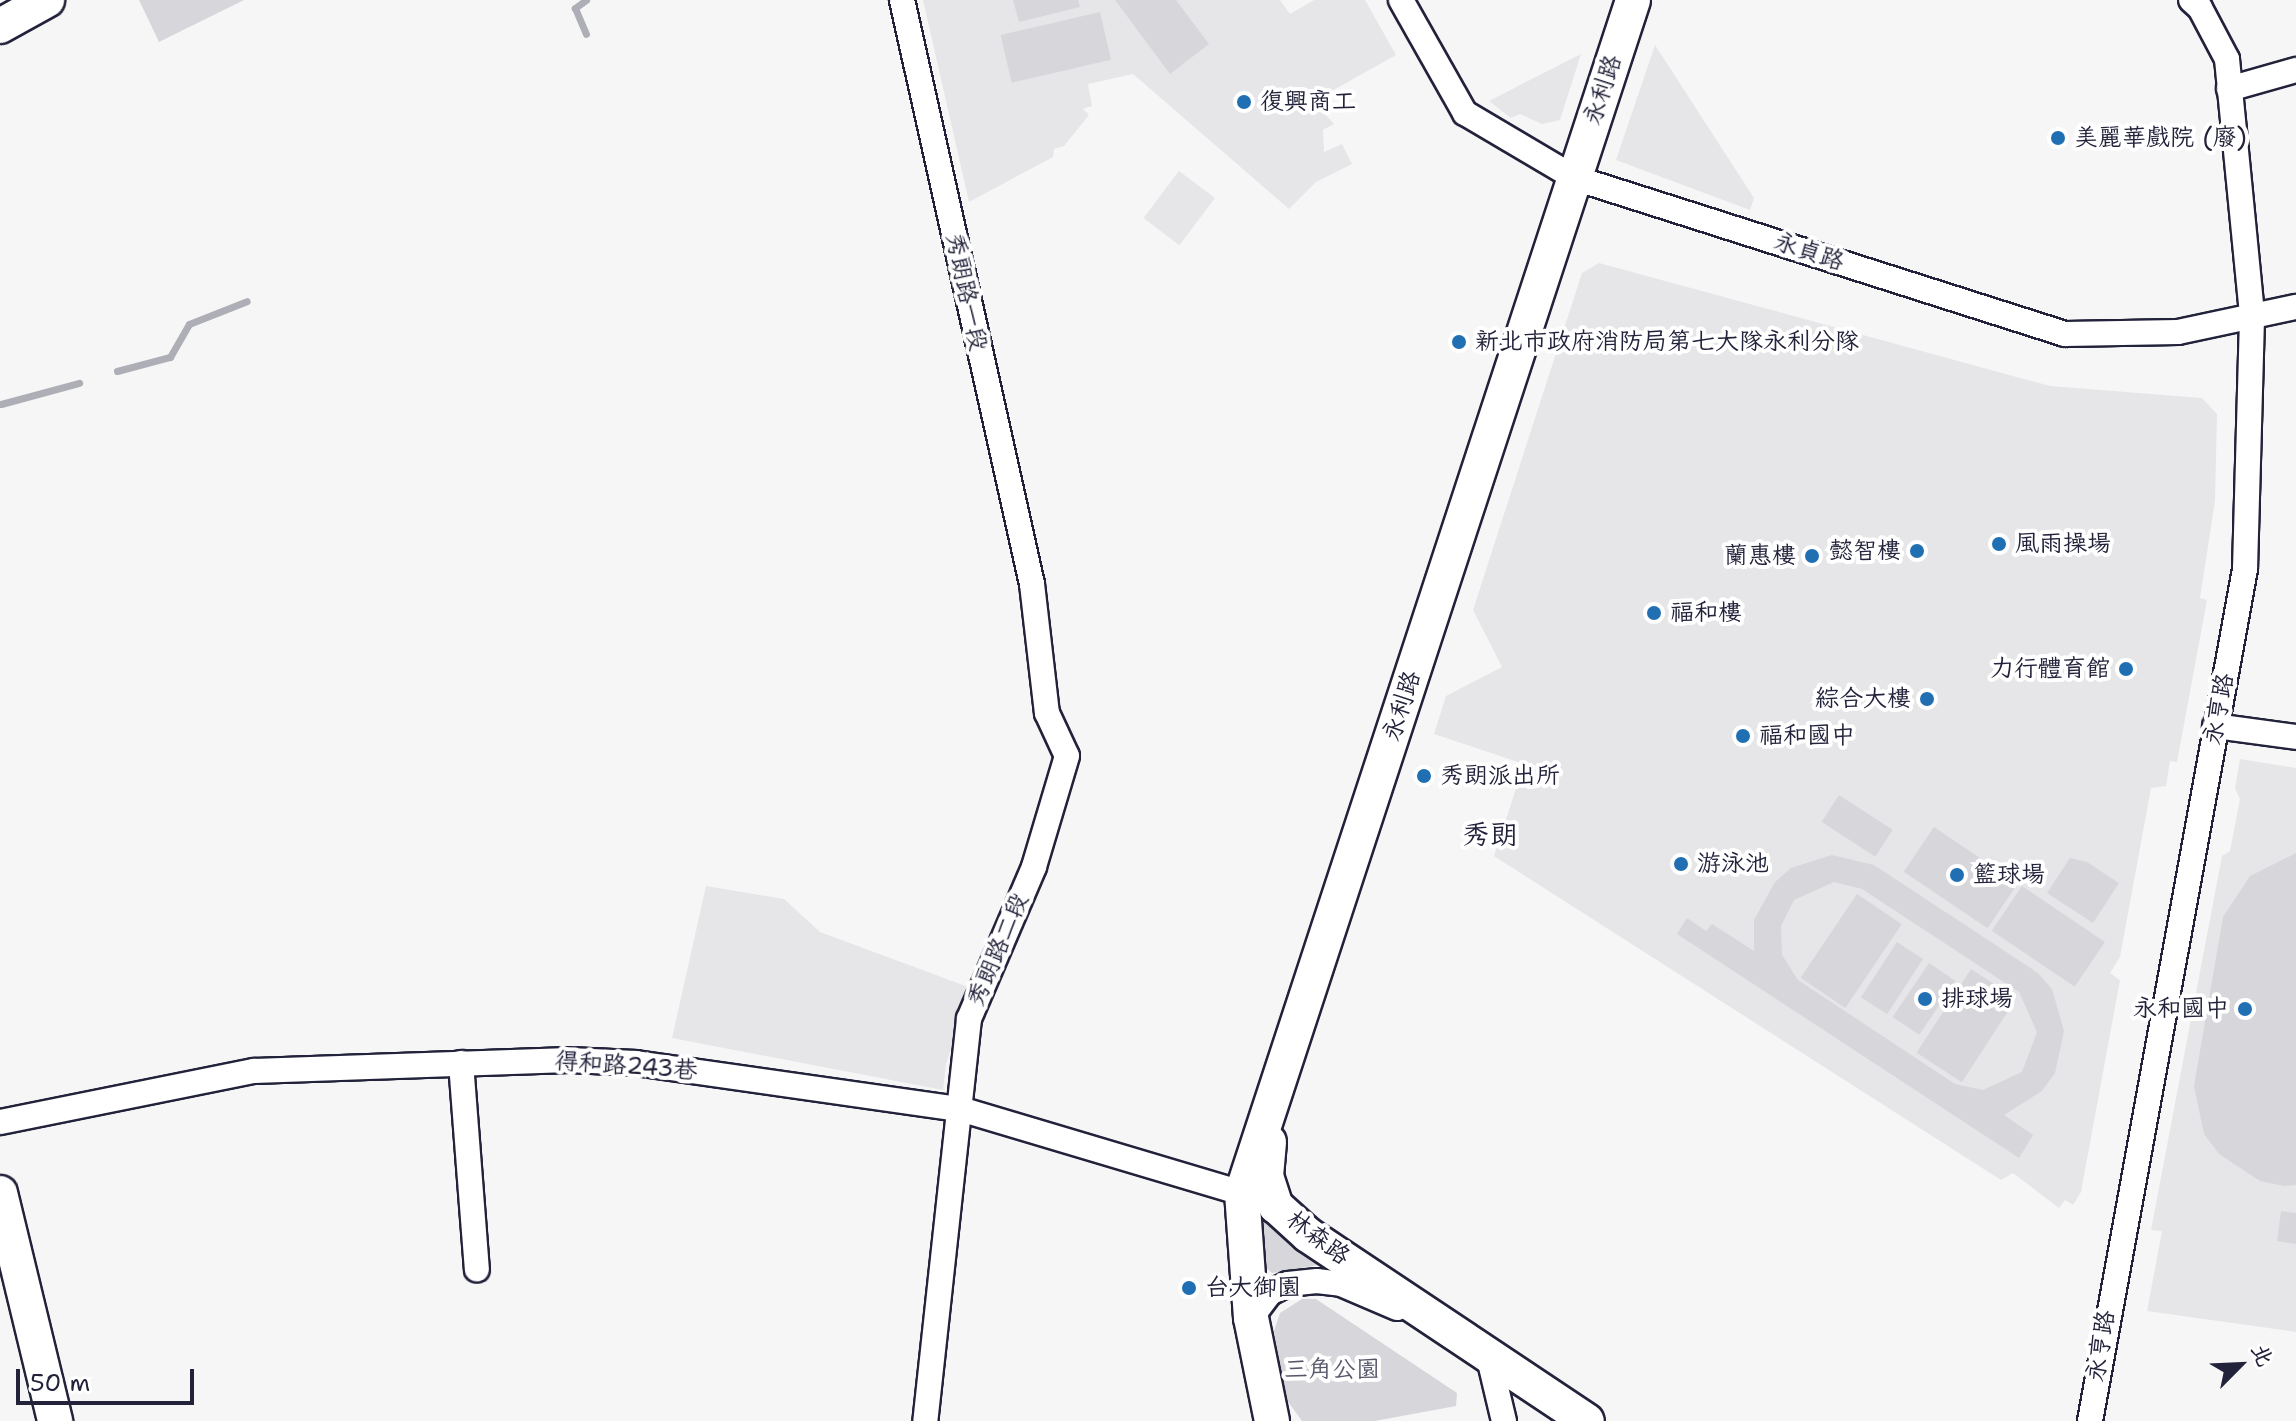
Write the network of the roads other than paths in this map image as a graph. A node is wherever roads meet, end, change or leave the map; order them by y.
1 (47, 0) edge
2 (902, 0) edge
3 (1401, 0) edge
4 (1633, 0) edge
5 (2191, 0) edge
6 (0, 26) edge
7 (2296, 70) edge
8 (2229, 89) junction
9 (1575, 178) junction
10 (2296, 307) edge
11 (2252, 314) junction
12 (1032, 584) joint
13 (2215, 726) junction
14 (2296, 737) edge
15 (461, 1063) junction
16 (1275, 1086) junction
17 (960, 1109) junction
18 (0, 1122) edge
19 (0, 1193) edge
20 (1242, 1193) junction
21 (477, 1269) dead end
22 (1251, 1318) junction
23 (1475, 1345) junction
24 (55, 1421) edge
25 (925, 1421) edge
26 (1272, 1421) edge
27 (1504, 1421) edge
28 (1587, 1421) edge
29 (2090, 1421) edge

1 - 6 street
2 - 12 street, 秀朗路一段
3 - 9 street, 永貞路
4 - 9 street, 永利路
5 - 8 street, 永亨路
7 - 8 street
8 - 11 street, 永亨路
9 - 11 street, 永貞路
9 - 16 street, 永利路
10 - 11 street, 永貞路
11 - 13 street, 永亨路
12 - 17 street, 秀朗路二段
13 - 14 street
13 - 29 street, 永亨路
15 - 17 street, 得和路243巷
15 - 18 street, 得和路243巷
15 - 21 street
16 - 20 street, 永利路
16 - 23 street, 林森路
17 - 20 street, 得和路243巷
17 - 25 street, 秀朗路二段
19 - 24 street
20 - 22 street, 永利路
22 - 23 street
22 - 26 street, 永利路
23 - 27 street
23 - 28 street, 林森路

